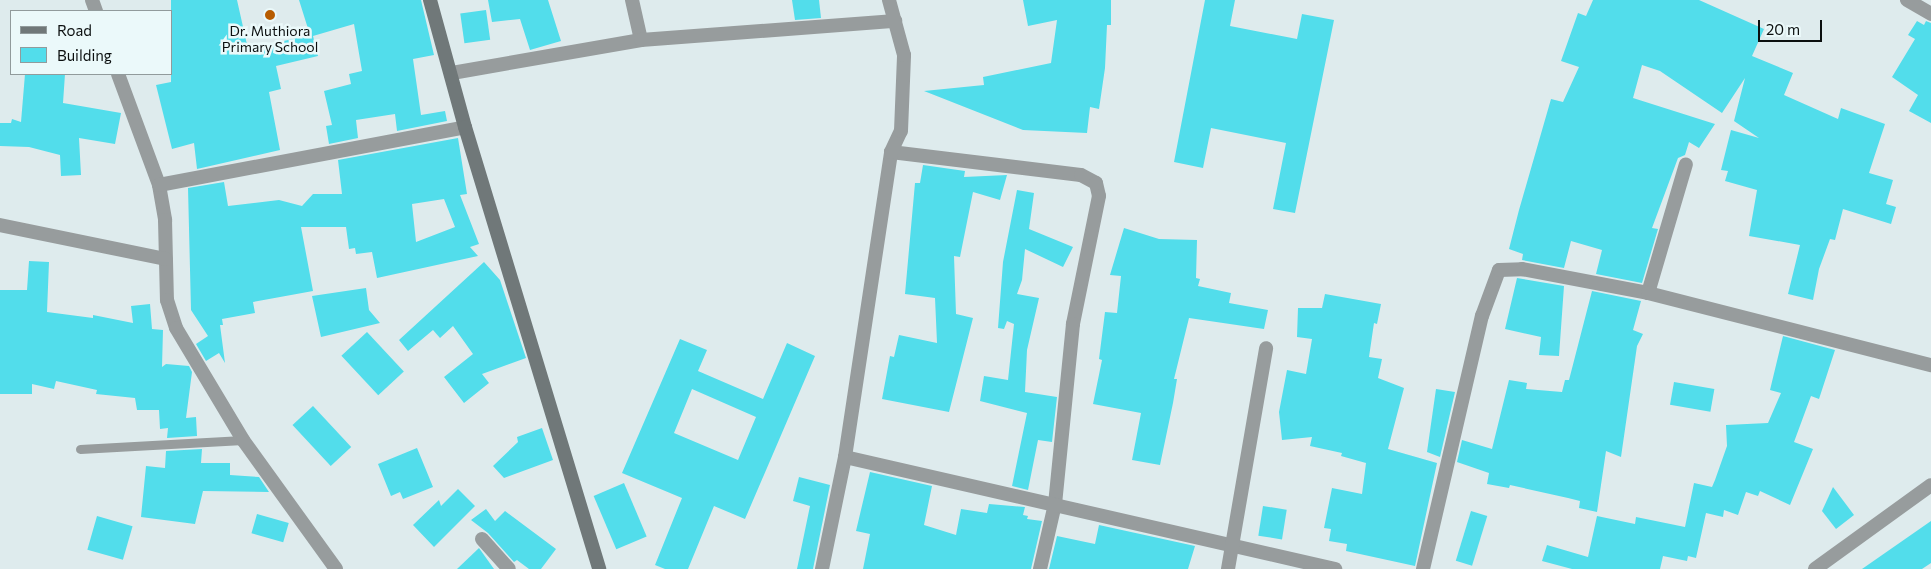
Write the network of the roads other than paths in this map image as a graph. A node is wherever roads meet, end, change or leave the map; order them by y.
1 (430, 0) edge
2 (632, 0) edge
3 (889, 0) edge
4 (1907, 0) edge
5 (1931, 14) edge
6 (895, 21) junction
7 (641, 40) junction
8 (452, 72) junction
9 (118, 75) edge
10 (464, 127) junction
11 (891, 152) junction
12 (1686, 164) dead end
13 (159, 186) junction
14 (0, 225) edge
15 (166, 259) junction
16 (1648, 292) junction
17 (1266, 348) dead end
18 (1931, 365) edge
19 (243, 440) junction
20 (80, 450) dead end
21 (846, 457) junction
22 (1931, 485) edge
23 (1055, 504) junction
24 (482, 540) dead end
25 (1233, 544) junction
26 (336, 569) edge
27 (509, 569) edge
28 (599, 569) edge
29 (822, 569) edge
30 (1040, 569) edge
31 (1228, 569) edge
32 (1335, 569) edge
33 (1423, 569) edge
34 (1815, 569) edge

1 - 8 main road
2 - 7 street
3 - 6 street
4 - 5 street
6 - 7 street
6 - 11 street
7 - 8 street
8 - 10 main road
9 - 13 street
10 - 13 street
10 - 28 main road
11 - 21 street
11 - 23 street
12 - 16 street
13 - 15 street
14 - 15 street
15 - 19 street
16 - 18 street
16 - 33 street
17 - 25 street
19 - 20 lane
19 - 26 street
21 - 23 street
21 - 29 street
22 - 34 street
23 - 25 street
23 - 30 street
24 - 27 street
25 - 31 street
25 - 32 street

